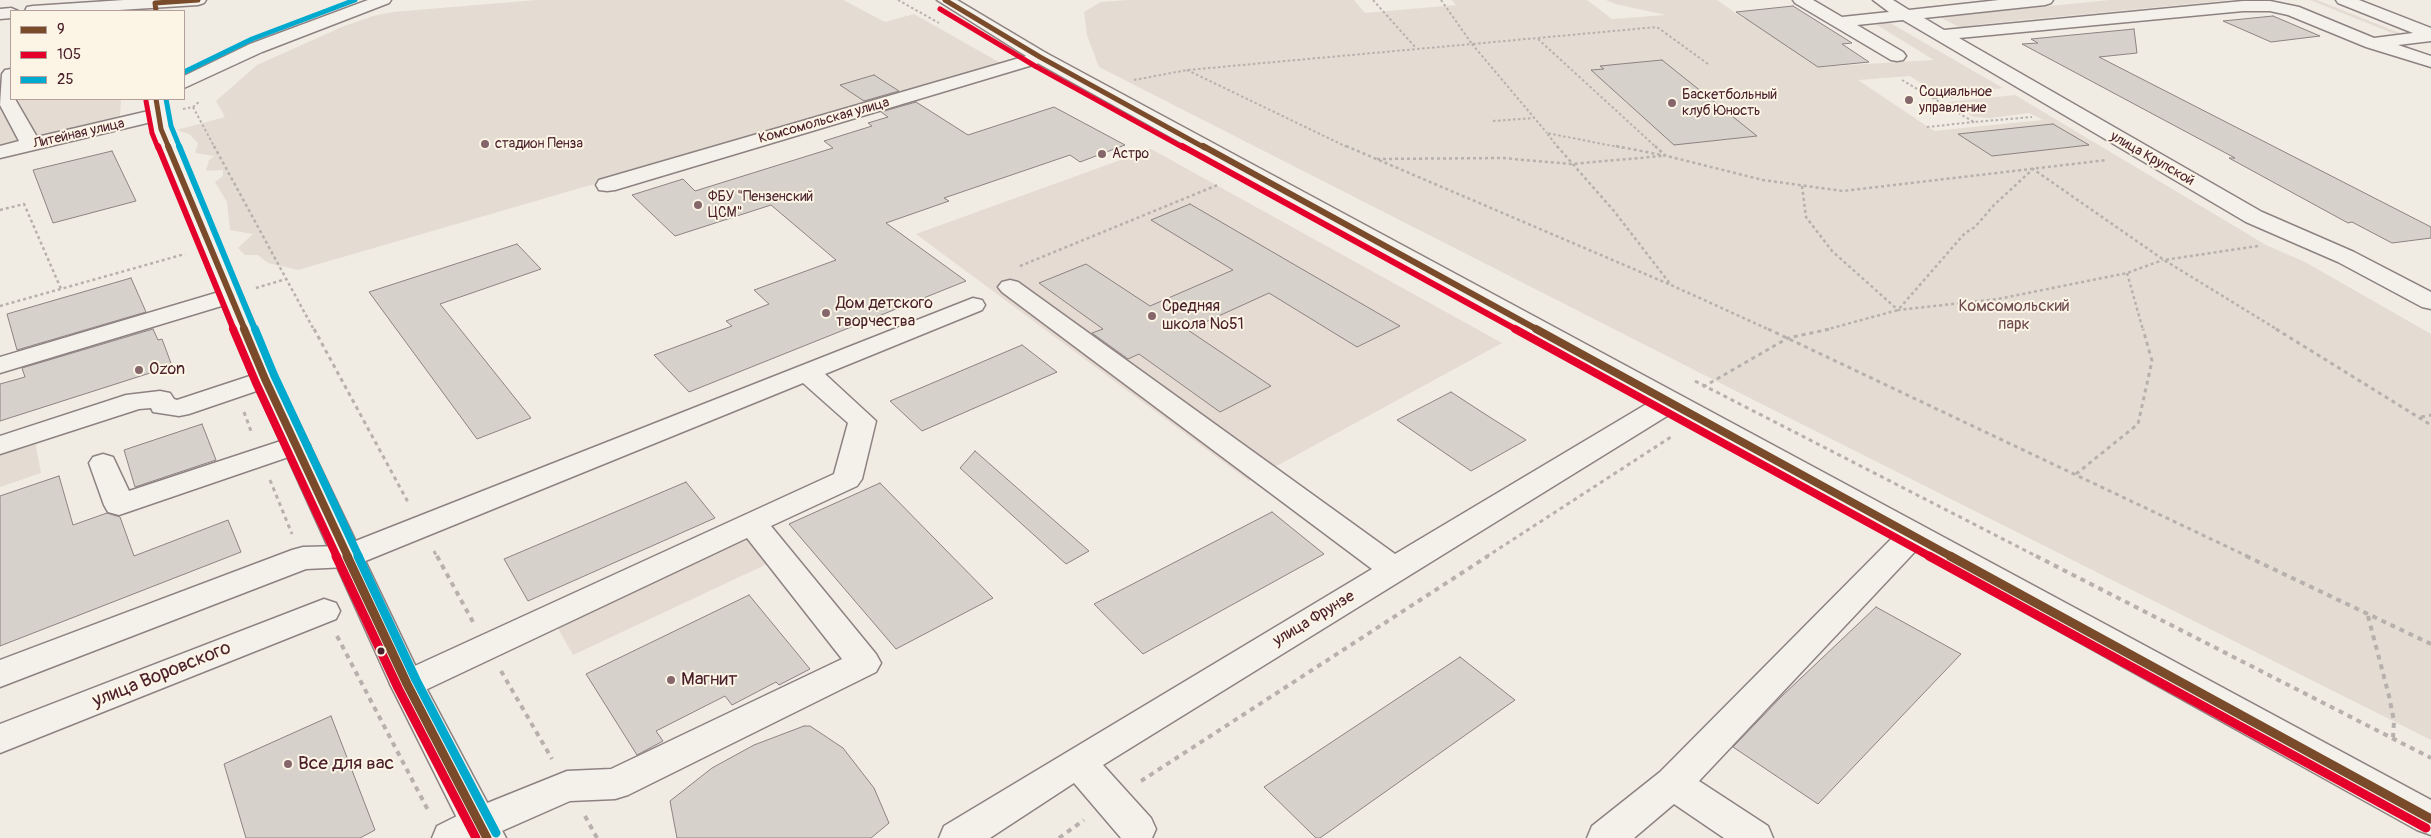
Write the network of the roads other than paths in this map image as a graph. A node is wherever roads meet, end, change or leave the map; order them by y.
1 (198, 0) edge
2 (383, 0) edge
3 (945, 0) edge
4 (1801, 0) edge
5 (1882, 0) edge
6 (2045, 0) edge
7 (2344, 0) edge
8 (155, 5) edge
9 (53, 10) edge
10 (1906, 15) junction
11 (1840, 22) junction
12 (1940, 35) junction
13 (2431, 35) edge
14 (2372, 43) junction
15 (1040, 56) junction
16 (1897, 56) dead end
17 (2431, 62) edge
18 (10, 78) edge
19 (185, 83) edge
20 (157, 106) edge
21 (31, 145) junction
22 (0, 152) edge
23 (607, 184) dead end
24 (1010, 287) road end
25 (229, 296) junction
26 (2431, 302) edge
27 (973, 304) dead end
28 (0, 365) edge
29 (806, 372) junction
30 (265, 379) junction
31 (1684, 401) junction
32 (0, 445) edge
33 (296, 445) junction
34 (103, 463) dead end
35 (752, 523) junction
36 (1913, 535) junction
37 (347, 556) junction
38 (1395, 570) junction
39 (324, 611) dead end
40 (0, 674) edge
41 (407, 684) junction
42 (0, 739) edge
43 (1078, 762) junction
44 (1673, 783) junction
45 (2431, 819) edge
46 (1137, 829) dead end
47 (473, 833) edge
48 (958, 838) edge
49 (1606, 838) edge
50 (1754, 838) edge

1 - 8 main road
2 - 19 main road
3 - 15 main road
4 - 11 main road
5 - 10 main road, улица Крупской
6 - 10 main road
7 - 13 main road
8 - 9 main road
10 - 11 main road
10 - 12 main road, улица Крупской
11 - 16 main road
12 - 14 main road
12 - 26 main road, улица Крупской
13 - 14 main road
14 - 17 main road
15 - 23 main road, Комсомольская улица
15 - 31 main road
18 - 21 main road
20 - 21 main road, Литейная улица
20 - 25 main road
21 - 22 main road, Литейная улица
24 - 38 main road
25 - 28 main road
25 - 30 main road
27 - 29 main road
29 - 35 main road
29 - 37 main road
30 - 32 main road
30 - 33 main road
31 - 36 main road
31 - 38 main road, улица Фрунзе
33 - 34 main road
33 - 37 main road
35 - 41 main road
35 - 47 main road
36 - 44 main road
36 - 45 main road
37 - 40 main road
37 - 41 main road
38 - 43 main road, улица Фрунзе
39 - 42 main road, улица Воровского
41 - 47 main road
43 - 46 main road
43 - 48 main road, улица Фрунзе
44 - 49 main road
44 - 50 main road

